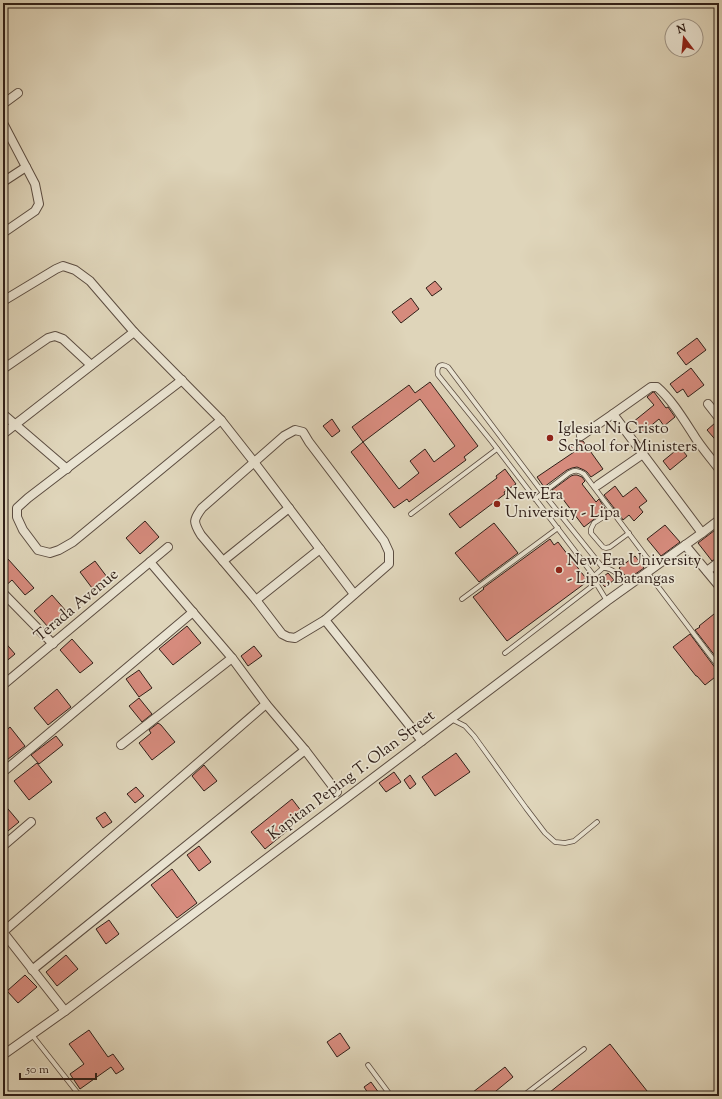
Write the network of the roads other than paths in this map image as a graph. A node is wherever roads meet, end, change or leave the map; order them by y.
1 (18, 93) dead end
2 (3, 104) edge
3 (3, 123) edge
4 (26, 167) junction
5 (3, 182) edge
6 (3, 233) edge
7 (3, 301) edge
8 (134, 332) junction
9 (91, 365) junction
10 (3, 369) edge
11 (182, 380) junction
12 (708, 404) dead end
13 (3, 414) edge
14 (613, 414) junction
15 (719, 418) edge
16 (221, 420) junction
17 (15, 424) junction
18 (3, 434) edge
19 (499, 436) junction
20 (581, 436) dead end
21 (492, 442) junction
22 (497, 449) junction
23 (642, 454) junction
24 (254, 462) junction
25 (67, 469) junction
26 (719, 469) edge
27 (598, 485) dead end
28 (543, 493) junction
29 (535, 499) junction
30 (290, 508) junction
31 (612, 511) junction
32 (411, 514) dead end
33 (719, 520) edge
34 (558, 528) junction
35 (629, 533) junction
36 (702, 533) junction
37 (686, 545) junction
38 (168, 547) dead end
39 (320, 549) junction
40 (223, 561) junction
41 (150, 562) junction
42 (719, 562) edge
43 (654, 567) junction
44 (603, 568) junction
45 (707, 571) junction
46 (647, 572) junction
47 (594, 576) junction
48 (596, 583) junction
49 (627, 586) junction
50 (719, 586) edge
51 (3, 593) edge
52 (354, 594) junction
53 (462, 599) dead end
54 (256, 600) junction
55 (607, 601) junction
56 (193, 612) junction
57 (325, 620) junction
58 (53, 644) junction
59 (505, 653) dead end
60 (232, 658) junction
61 (719, 667) edge
62 (3, 685) edge
63 (266, 704) junction
64 (450, 719) junction
65 (422, 741) junction
66 (121, 745) dead end
67 (305, 750) junction
68 (3, 772) edge
69 (337, 792) dead end
70 (31, 822) dead end
71 (598, 822) dead end
72 (3, 846) edge
73 (3, 932) edge
74 (32, 970) junction
75 (65, 1011) junction
76 (32, 1035) junction
77 (584, 1048) dead end
78 (3, 1055) edge
79 (368, 1065) dead end
80 (80, 1096) edge
81 (391, 1096) edge
82 (523, 1096) edge

1 - 2 street
3 - 4 street
4 - 5 street
4 - 6 street
7 - 8 street
8 - 9 street
8 - 11 street
9 - 10 street
9 - 17 street
11 - 16 street
11 - 25 street
12 - 15 street
13 - 17 street
14 - 20 street
14 - 23 street
14 - 26 street
16 - 24 street
16 - 25 street
17 - 18 street
17 - 25 street
19 - 21 lane
19 - 21 lane
19 - 28 lane
21 - 22 lane
22 - 29 lane
22 - 32 lane
23 - 27 street
23 - 36 street
24 - 30 street
24 - 40 street
24 - 52 street
28 - 29 lane
28 - 31 lane
28 - 44 lane
29 - 34 lane
30 - 39 street
30 - 40 street
31 - 35 lane
31 - 35 lane
33 - 36 street, Kapitan Peping T. Olan Street
34 - 47 lane
34 - 53 lane
35 - 43 lane
36 - 37 street, Kapitan Peping T. Olan Street
37 - 43 street, Kapitan Peping T. Olan Street
37 - 45 street
38 - 41 street, Terada Avenue
39 - 52 street
39 - 54 street
40 - 54 street
41 - 56 street
41 - 58 street, Terada Avenue
42 - 45 street
43 - 46 street, Kapitan Peping T. Olan Street
44 - 47 lane
44 - 49 lane
45 - 50 street
46 - 49 street, Kapitan Peping T. Olan Street
46 - 61 lane
47 - 48 lane
48 - 55 lane
48 - 59 lane
49 - 55 street, Kapitan Peping T. Olan Street
51 - 58 street
52 - 57 street
54 - 57 street
55 - 64 street, Kapitan Peping T. Olan Street
56 - 60 street
56 - 68 street
57 - 65 street
58 - 62 street, Terada Avenue
60 - 63 street
60 - 66 street
63 - 67 street
63 - 73 street
64 - 65 street, Kapitan Peping T. Olan Street
64 - 71 lane
65 - 75 street, Kapitan Peping T. Olan Street
67 - 69 street
67 - 74 street
70 - 72 street
73 - 74 street
74 - 75 street
75 - 76 street, Kapitan Peping T. Olan Street
76 - 78 street, Kapitan Peping T. Olan Street
76 - 80 lane
77 - 82 lane
79 - 81 lane

